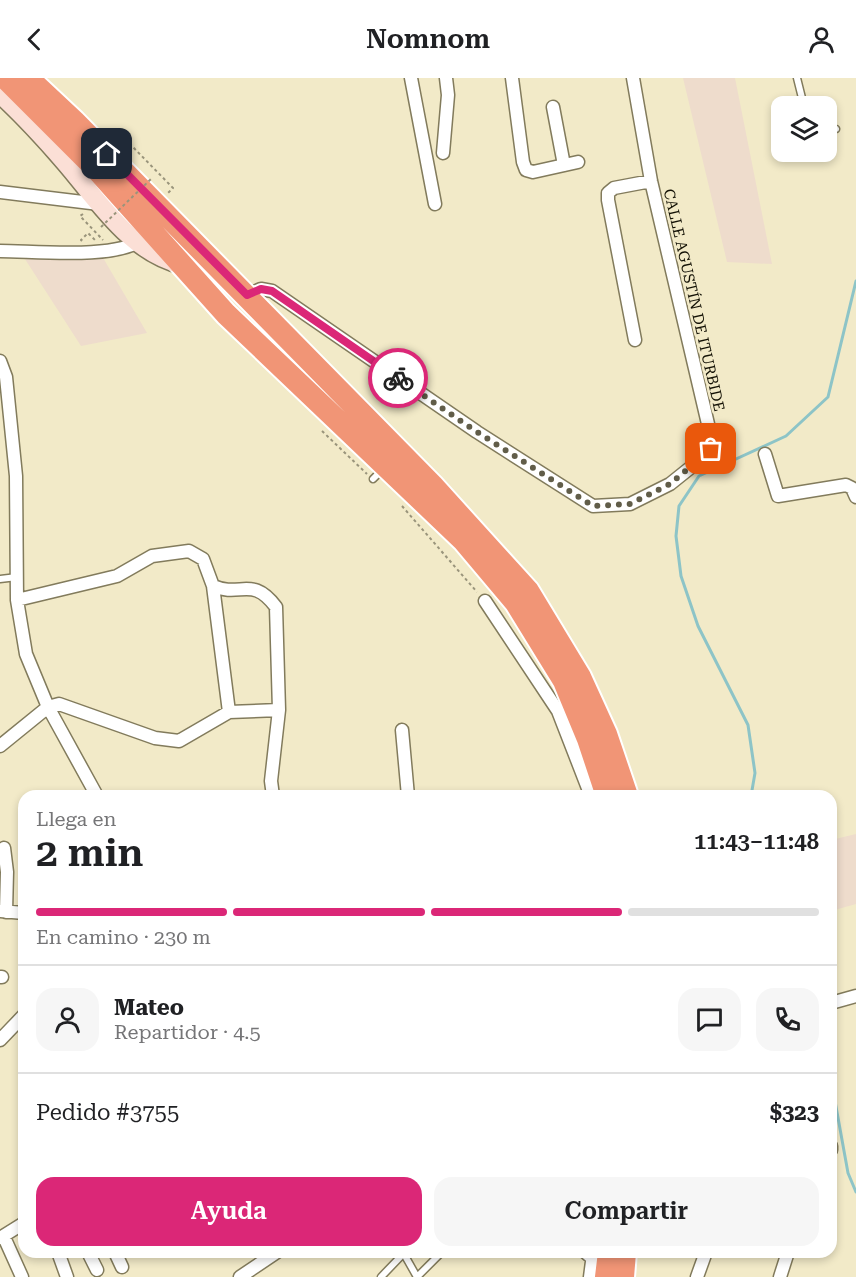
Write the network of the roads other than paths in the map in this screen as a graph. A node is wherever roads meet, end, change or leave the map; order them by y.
1 (5, 78) edge
2 (28, 78) edge
3 (411, 78) edge
4 (446, 78) edge
5 (512, 78) edge
6 (633, 78) edge
7 (797, 78) edge
8 (0, 94) edge
9 (802, 96) edge
10 (553, 106) dead end
11 (443, 153) dead end
12 (578, 162) dead end
13 (564, 165) junction
14 (651, 181) junction
15 (0, 192) edge
16 (435, 204) dead end
17 (92, 207) junction
18 (146, 237) junction
19 (0, 251) edge
20 (247, 295) junction
21 (635, 340) dead end
22 (0, 361) edge
23 (765, 454) dead end
24 (856, 496) edge
25 (16, 577) junction
26 (0, 579) edge
27 (213, 586) junction
28 (17, 600) junction
29 (485, 601) road end
30 (48, 707) junction
31 (279, 710) junction
32 (229, 712) junction
33 (402, 730) dead end
34 (0, 747) edge
35 (94, 790) edge
36 (272, 790) edge
37 (407, 790) edge
38 (589, 790) edge
39 (605, 790) edge
40 (625, 790) edge
41 (4, 848) dead end
42 (3, 911) edge
43 (18, 912) edge
44 (856, 996) edge
45 (837, 1001) edge
46 (18, 1021) edge
47 (0, 1040) edge
48 (18, 1227) edge
49 (2, 1237) edge
50 (60, 1258) edge
51 (91, 1258) edge
52 (118, 1258) edge
53 (268, 1258) edge
54 (399, 1258) edge
55 (407, 1258) edge
56 (436, 1258) edge
57 (704, 1258) edge
58 (786, 1258) edge
59 (122, 1267) dead end
60 (97, 1270) dead end
61 (418, 1276) edge
62 (22, 1277) edge
63 (67, 1277) edge
64 (240, 1277) edge
65 (381, 1277) edge
66 (697, 1277) edge
67 (780, 1277) edge

1 - 18 highway
2 - 20 highway
3 - 16 street
4 - 11 street
5 - 13 street
6 - 14 street, CALLE AGUSTÍN DE ITURBIDE
7 - 9 lane
8 - 17 main road
10 - 13 street
12 - 13 street
14 - 20 street, CALLE AGUSTÍN DE ITURBIDE
14 - 21 street
15 - 17 street
17 - 18 main road
18 - 19 street
18 - 39 highway
20 - 40 highway
22 - 25 street
23 - 24 street
25 - 26 lane
25 - 28 street
27 - 28 street
27 - 31 street
27 - 32 street
28 - 30 street
29 - 38 street
30 - 32 street
30 - 34 street
30 - 35 street
31 - 32 street
31 - 36 street
33 - 37 street
41 - 42 street
42 - 43 street
44 - 45 street
46 - 47 street
48 - 49 street
49 - 62 street
50 - 63 street
51 - 60 street
52 - 59 street
53 - 64 street
54 - 65 lane
55 - 61 lane
56 - 61 lane
57 - 66 street
58 - 67 street

